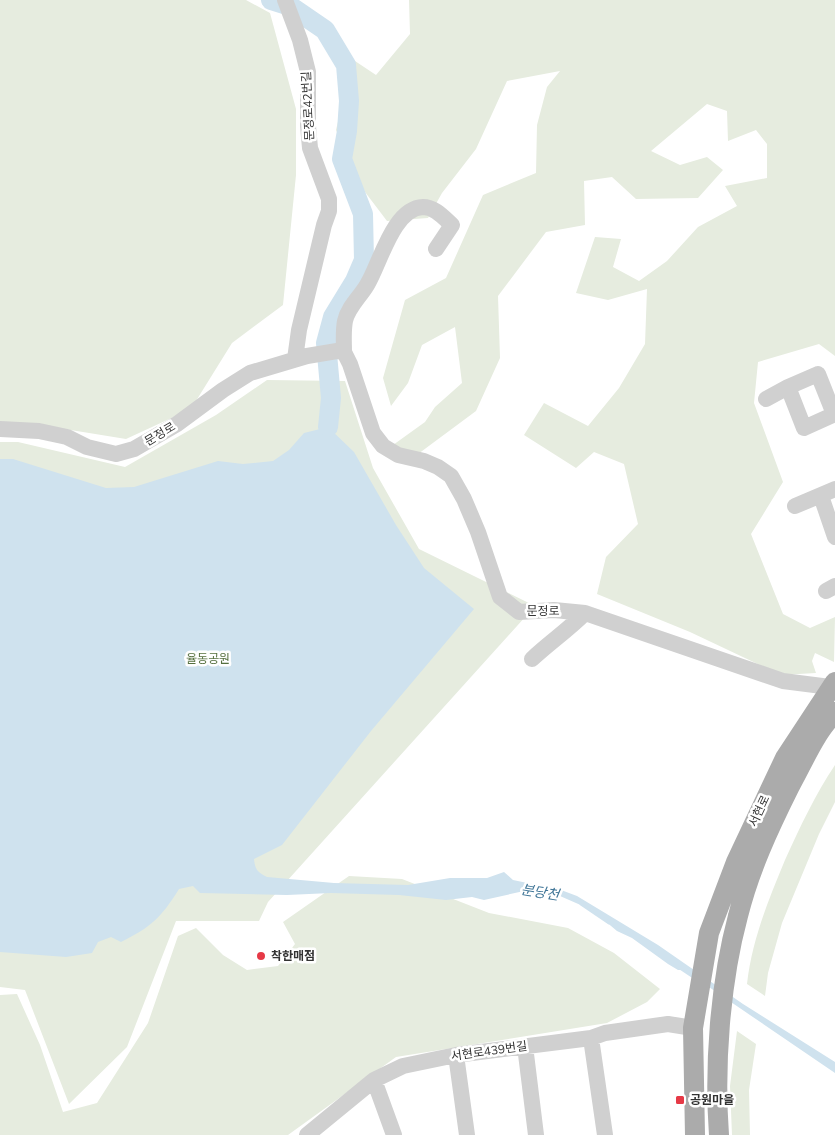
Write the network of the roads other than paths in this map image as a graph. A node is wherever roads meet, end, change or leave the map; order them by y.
1 (288, 7) edge
2 (436, 249) dead end
3 (340, 351) junction
4 (301, 357) junction
5 (788, 387) junction
6 (766, 399) dead end
7 (835, 414) edge
8 (0, 429) edge
9 (828, 493) edge
10 (795, 506) dead end
11 (835, 537) edge
12 (585, 613) junction
13 (532, 659) dead end
14 (833, 686) edge
15 (835, 712) edge
16 (694, 1020) junction
17 (591, 1038) junction
18 (525, 1046) junction
19 (456, 1055) junction
20 (374, 1080) junction
21 (307, 1135) edge
22 (394, 1135) edge
23 (467, 1135) edge
24 (536, 1135) edge
25 (605, 1135) edge
26 (695, 1135) edge
27 (719, 1135) edge

1 - 4 street, 문정로42번길
2 - 3 street
3 - 4 street, 문정로
3 - 12 street, 문정로
4 - 8 street, 문정로
5 - 6 street
5 - 7 street
5 - 7 street
9 - 10 street
9 - 11 street
12 - 13 street
12 - 14 street, 문정로
14 - 16 main road, 서현로
15 - 27 main road, 서현로
16 - 17 street, 서현로439번길
16 - 26 main road
17 - 18 street, 서현로439번길
17 - 25 street
18 - 19 street, 서현로439번길
18 - 24 street
19 - 20 street, 서현로439번길
19 - 23 street
20 - 21 street, 서현로439번길
20 - 22 street

